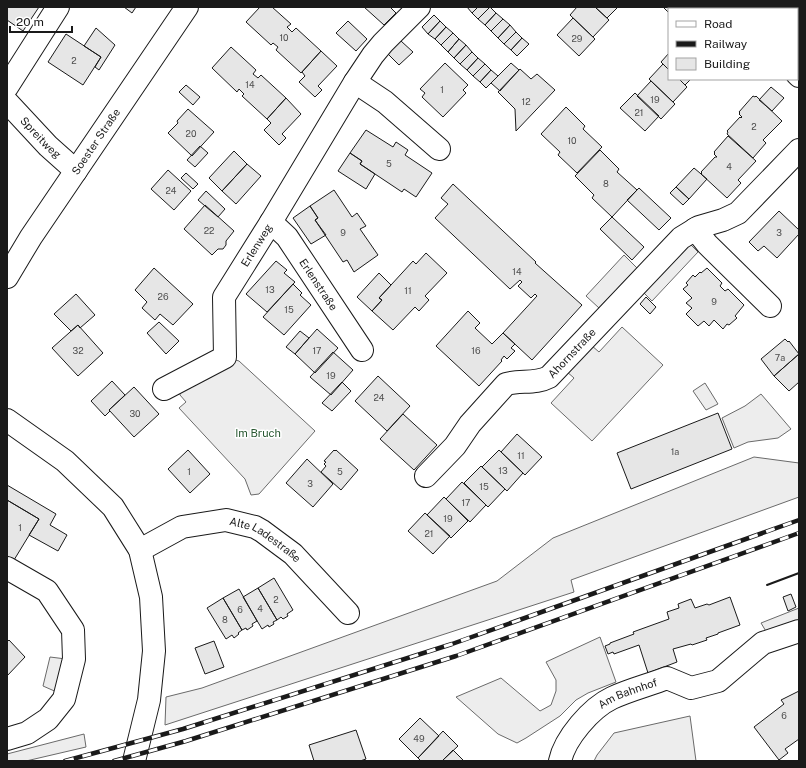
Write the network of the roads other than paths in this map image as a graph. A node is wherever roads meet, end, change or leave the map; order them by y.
1 (58, 7) edge
2 (187, 7) edge
3 (419, 7) edge
4 (355, 82) junction
5 (7, 87) edge
6 (7, 102) edge
7 (439, 149) dead end
8 (799, 150) edge
9 (76, 171) junction
10 (271, 222) junction
11 (695, 229) junction
12 (7, 277) edge
13 (770, 306) dead end
14 (362, 350) dead end
15 (164, 389) dead end
16 (7, 420) edge
17 (426, 476) dead end
18 (140, 550) junction
19 (7, 568) edge
20 (348, 612) dead end
21 (799, 631) edge
22 (7, 739) edge
23 (560, 760) edge
24 (134, 761) edge

1 - 5 street
2 - 9 street, Soester Straße
3 - 4 street, Erlenweg
4 - 7 street
4 - 10 street, Erlenweg
6 - 9 street, Spreitweg
8 - 11 street, Ahornstraße
9 - 12 street, Soester Straße
10 - 14 street, Erlenstraße
10 - 15 street, Erlenweg
11 - 13 street
11 - 17 street, Ahornstraße
16 - 18 street
18 - 20 street, Alte Ladestraße
18 - 24 street
19 - 22 street
21 - 23 street, Am Bahnhof

